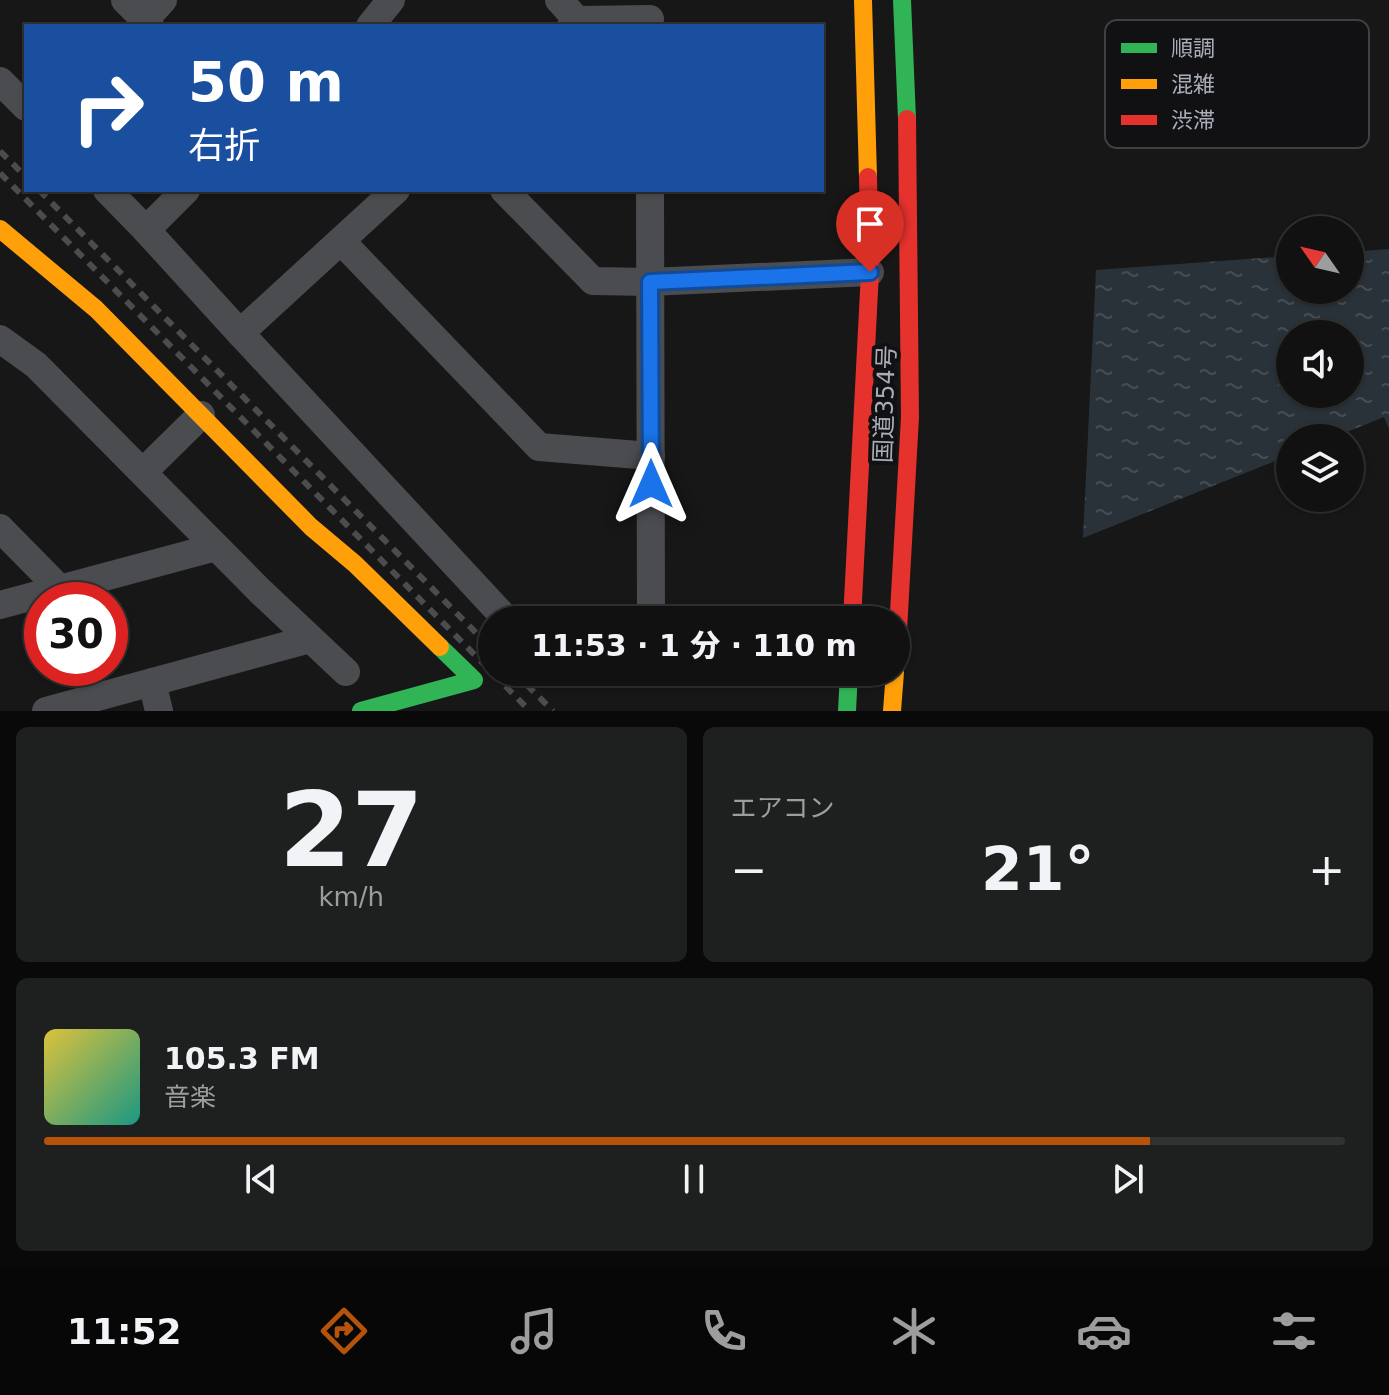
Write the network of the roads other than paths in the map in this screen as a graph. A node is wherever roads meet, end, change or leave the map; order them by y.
1 (125, 0) edge
2 (391, 0) edge
3 (863, 0) edge
4 (902, 0) edge
5 (153, 15) edge
6 (569, 15) edge
7 (650, 15) edge
8 (372, 24) edge
9 (0, 81) edge
10 (24, 105) edge
11 (109, 192) edge
12 (184, 192) edge
13 (394, 192) edge
14 (506, 192) edge
15 (650, 192) edge
16 (0, 229) edge
17 (146, 230) junction
18 (341, 241) junction
19 (870, 272) junction
20 (650, 282) junction
21 (240, 333) junction
22 (0, 339) edge
23 (201, 415) junction
24 (651, 456) junction
25 (143, 472) junction
26 (0, 528) edge
27 (216, 547) junction
28 (53, 582) edge
29 (86, 582) edge
30 (24, 599) edge
31 (0, 605) edge
32 (494, 606) edge
33 (651, 606) edge
34 (853, 606) edge
35 (899, 606) edge
36 (310, 639) junction
37 (478, 668) edge
38 (346, 672) dead end
39 (478, 678) edge
40 (152, 682) junction
41 (848, 686) edge
42 (894, 686) edge
43 (46, 711) edge
44 (159, 711) edge
45 (361, 711) edge
46 (847, 711) edge
47 (892, 711) edge

1 - 5 street
2 - 8 street
3 - 19 main road, 国道354号
4 - 35 main road, 国道354号
6 - 7 street
9 - 10 street
11 - 17 street
12 - 17 street
13 - 18 street
14 - 20 street
15 - 20 street
16 - 23 main road
17 - 21 street
18 - 21 street
18 - 24 street
19 - 20 street
19 - 34 main road, 国道354号
20 - 24 street
21 - 32 street
22 - 25 street
23 - 25 street
23 - 37 main road
24 - 33 street
25 - 27 street
26 - 28 street
27 - 29 street
27 - 36 street
30 - 31 street
36 - 38 street
36 - 40 street
39 - 45 main road
40 - 43 street
40 - 44 street
41 - 46 main road
42 - 47 main road

